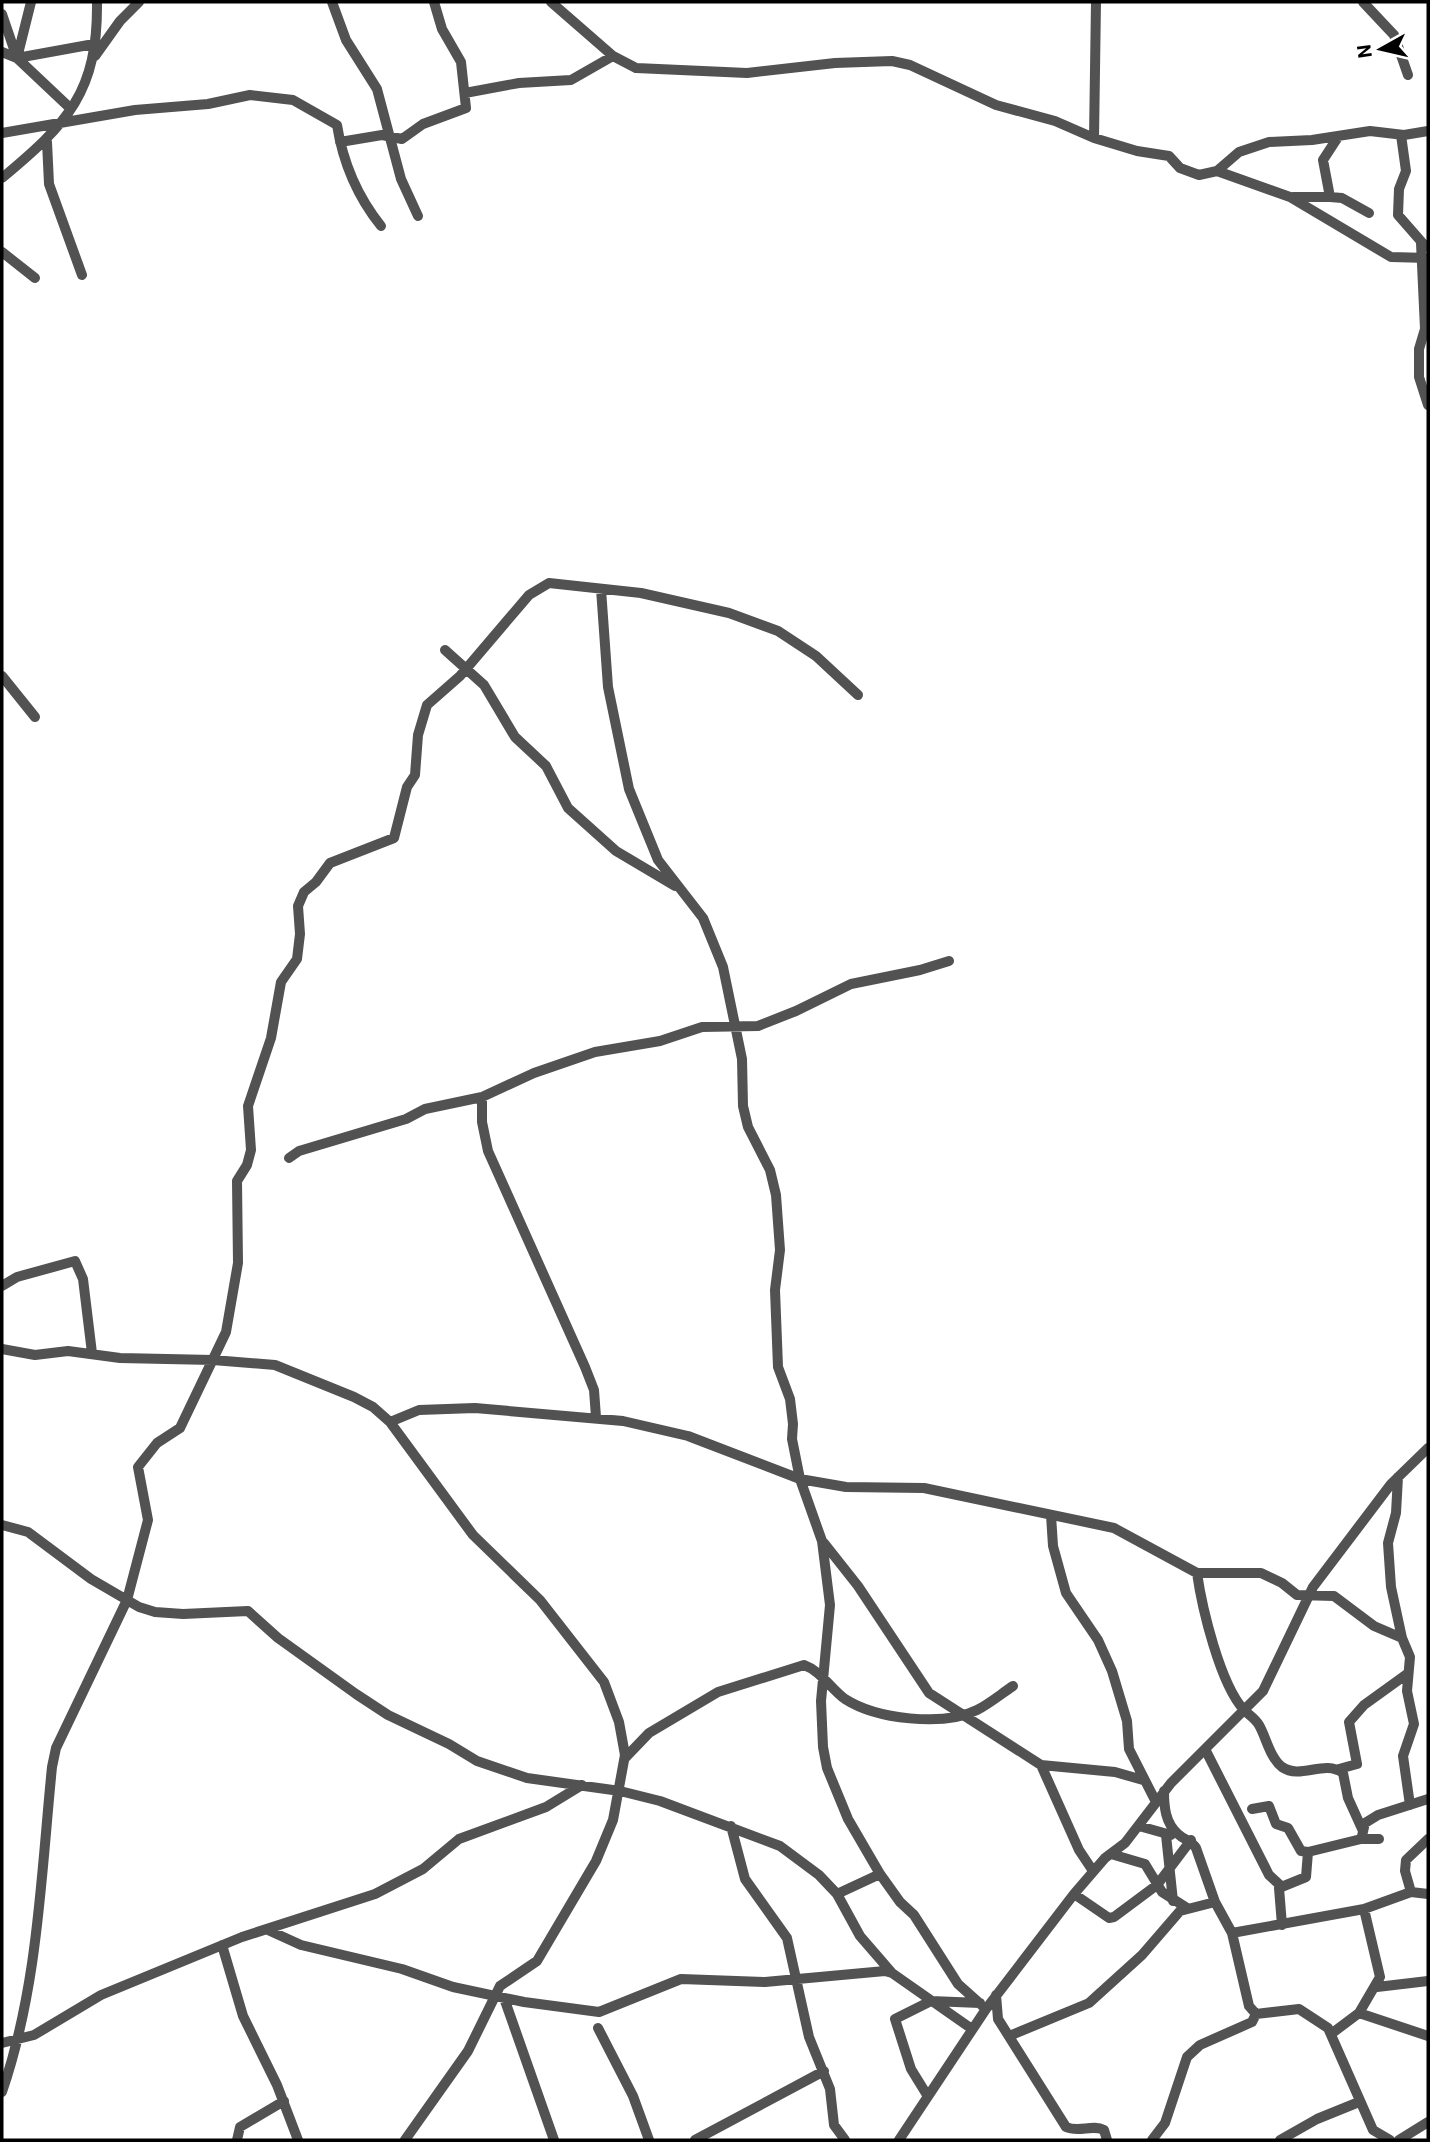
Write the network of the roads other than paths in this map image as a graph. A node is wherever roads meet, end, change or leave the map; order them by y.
1 (31, 2) edge
2 (97, 2) edge
3 (139, 2) edge
4 (332, 2) edge
5 (434, 2) edge
6 (551, 2) edge
7 (1096, 2) edge
8 (1363, 2) edge
9 (2, 14) edge
10 (95, 50) junction
11 (2, 52) edge
12 (613, 56) junction
13 (17, 58) junction
14 (1408, 75) dead end
15 (465, 93) junction
16 (70, 108) junction
17 (61, 124) junction
18 (2, 133) edge
19 (1428, 134) edge
20 (1401, 135) junction
21 (389, 136) junction
22 (1338, 137) junction
23 (1094, 138) junction
24 (47, 142) junction
25 (340, 142) junction
26 (1216, 171) junction
27 (2, 178) edge
28 (1290, 197) junction
29 (1330, 197) junction
30 (1368, 213) dead end
31 (418, 216) dead end
32 (381, 226) dead end
33 (2, 252) edge
34 (1425, 252) edge
35 (82, 275) dead end
36 (35, 278) dead end
37 (1427, 329) edge
38 (1424, 377) edge
39 (1428, 405) edge
40 (601, 589) junction
41 (445, 650) dead end
42 (466, 668) junction
43 (2, 676) edge
44 (858, 695) dead end
45 (35, 717) dead end
46 (683, 891) junction
47 (948, 961) dead end
48 (735, 1027) junction
49 (482, 1097) junction
50 (289, 1157) dead end
51 (2, 1286) edge
52 (2, 1349) edge
53 (92, 1353) junction
54 (213, 1360) junction
55 (596, 1417) junction
56 (390, 1422) junction
57 (1428, 1448) edge
58 (1398, 1477) junction
59 (800, 1479) junction
60 (1051, 1515) junction
61 (2, 1525) edge
62 (822, 1541) junction
63 (1197, 1573) junction
64 (1308, 1596) junction
65 (127, 1600) junction
66 (1402, 1638) junction
67 (1407, 1674) junction
68 (822, 1678) junction
69 (1013, 1686) dead end
70 (1244, 1710) junction
71 (964, 1714) junction
72 (1205, 1749) junction
73 (625, 1758) junction
74 (1041, 1765) junction
75 (1339, 1769) junction
76 (1143, 1780) junction
77 (582, 1785) junction
78 (620, 1791) junction
79 (1164, 1791) junction
80 (1428, 1799) edge
81 (1156, 1802) junction
82 (1410, 1805) junction
83 (1252, 1809) dead end
84 (732, 1826) junction
85 (1139, 1826) junction
86 (1166, 1835) junction
87 (1362, 1835) junction
88 (1186, 1838) junction
89 (1379, 1839) dead end
90 (1428, 1839) edge
91 (1308, 1852) junction
92 (1111, 1854) junction
93 (1168, 1869) junction
94 (1093, 1871) junction
95 (880, 1874) junction
96 (1157, 1885) junction
97 (1281, 1886) junction
98 (1411, 1892) junction
99 (837, 1894) junction
100 (1074, 1894) junction
101 (1428, 1894) edge
102 (1173, 1901) junction
103 (1215, 1902) junction
104 (1187, 1908) junction
105 (1364, 1909) junction
106 (1175, 1918) junction
107 (1282, 1925) junction
108 (268, 1930) junction
109 (1232, 1933) junction
110 (222, 1945) junction
111 (892, 1973) junction
112 (798, 1978) junction
113 (1428, 1981) edge
114 (1377, 1987) junction
115 (996, 1995) junction
116 (499, 1997) junction
117 (931, 2001) junction
118 (983, 2006) junction
119 (1359, 2013) junction
120 (1256, 2014) junction
121 (598, 2028) dead end
122 (972, 2029) junction
123 (1331, 2034) junction
124 (1009, 2036) junction
125 (1428, 2036) edge
126 (16, 2041) junction
127 (2, 2043) edge
128 (824, 2071) junction
129 (2, 2092) edge
130 (927, 2095) junction
131 (284, 2101) junction
132 (1359, 2102) junction
133 (1428, 2122) edge
134 (237, 2140) edge
135 (298, 2140) edge
136 (404, 2140) edge
137 (554, 2140) edge
138 (649, 2140) edge
139 (695, 2140) edge
140 (845, 2140) edge
141 (899, 2140) edge
142 (1107, 2140) edge
143 (1152, 2140) edge
144 (1280, 2140) edge
145 (1390, 2140) edge
146 (1399, 2140) edge

1 - 13 street
2 - 10 street
3 - 10 street
4 - 21 street
5 - 15 street
6 - 12 street
7 - 23 street
8 - 14 street
9 - 13 street
10 - 13 street
10 - 16 street
11 - 13 street
12 - 15 street
12 - 23 street
13 - 16 street
15 - 21 street
16 - 17 street
17 - 18 street
17 - 24 street
17 - 25 street
19 - 20 street
20 - 22 street
20 - 34 street
21 - 25 street
21 - 31 street
22 - 26 street
22 - 29 street
23 - 26 street
24 - 27 street
24 - 35 street
25 - 32 street
26 - 28 street
28 - 29 street
28 - 34 street
29 - 30 street
33 - 36 street
34 - 37 street
37 - 38 street
38 - 39 street
40 - 42 street
40 - 44 street
40 - 46 street
41 - 42 street
42 - 46 street
42 - 54 street
43 - 45 street
46 - 48 street
47 - 48 street
48 - 49 street
48 - 59 street
49 - 50 street
49 - 55 street
51 - 53 street
52 - 53 street
53 - 54 street
54 - 56 street
54 - 65 street
55 - 56 street
55 - 59 street
56 - 73 street
57 - 58 street
58 - 64 street
58 - 66 street
59 - 60 street
59 - 62 street
60 - 63 street
60 - 76 street
61 - 65 street
62 - 68 street
62 - 71 street
63 - 64 street
63 - 70 street
64 - 66 street
64 - 70 street
65 - 77 street
65 - 126 street
66 - 67 street
67 - 75 street
67 - 82 street
68 - 71 street
68 - 73 street
68 - 95 street
69 - 71 street
70 - 72 street
70 - 75 street
71 - 74 street
72 - 79 street
72 - 97 street
73 - 78 street
74 - 76 street
74 - 94 street
75 - 87 street
76 - 81 street
77 - 78 street
77 - 108 street
78 - 84 street
78 - 116 street
79 - 81 street
79 - 88 street
80 - 82 street
81 - 85 street
82 - 87 street
83 - 91 street
84 - 99 street
84 - 112 street
85 - 86 street
85 - 92 street
86 - 88 street
86 - 93 street
87 - 89 street
87 - 91 street
88 - 93 street
88 - 103 street
90 - 98 street
91 - 97 street
92 - 94 street
92 - 96 street
93 - 96 street
93 - 102 street
94 - 100 street
95 - 99 street
95 - 118 street
96 - 100 street
96 - 102 street
97 - 107 street
98 - 101 street
98 - 105 street
99 - 111 street
100 - 115 street
102 - 104 street
102 - 106 street
103 - 104 street
103 - 109 street
104 - 106 street
105 - 107 street
105 - 114 street
106 - 124 street
107 - 109 street
108 - 110 street
108 - 116 street
109 - 120 street
110 - 126 street
110 - 131 street
111 - 112 street
111 - 117 street
112 - 116 street
112 - 128 street
113 - 114 street
114 - 119 street
115 - 118 street
115 - 124 street
116 - 136 street
116 - 137 street
117 - 118 street
117 - 122 street
117 - 130 street
118 - 122 street
119 - 123 street
119 - 125 street
120 - 123 street
120 - 143 street
121 - 138 street
122 - 130 street
123 - 132 street
124 - 142 street
126 - 127 street
126 - 129 street
128 - 139 street
128 - 140 street
130 - 141 street
131 - 134 street
131 - 135 street
132 - 144 street
132 - 145 street
133 - 146 street

